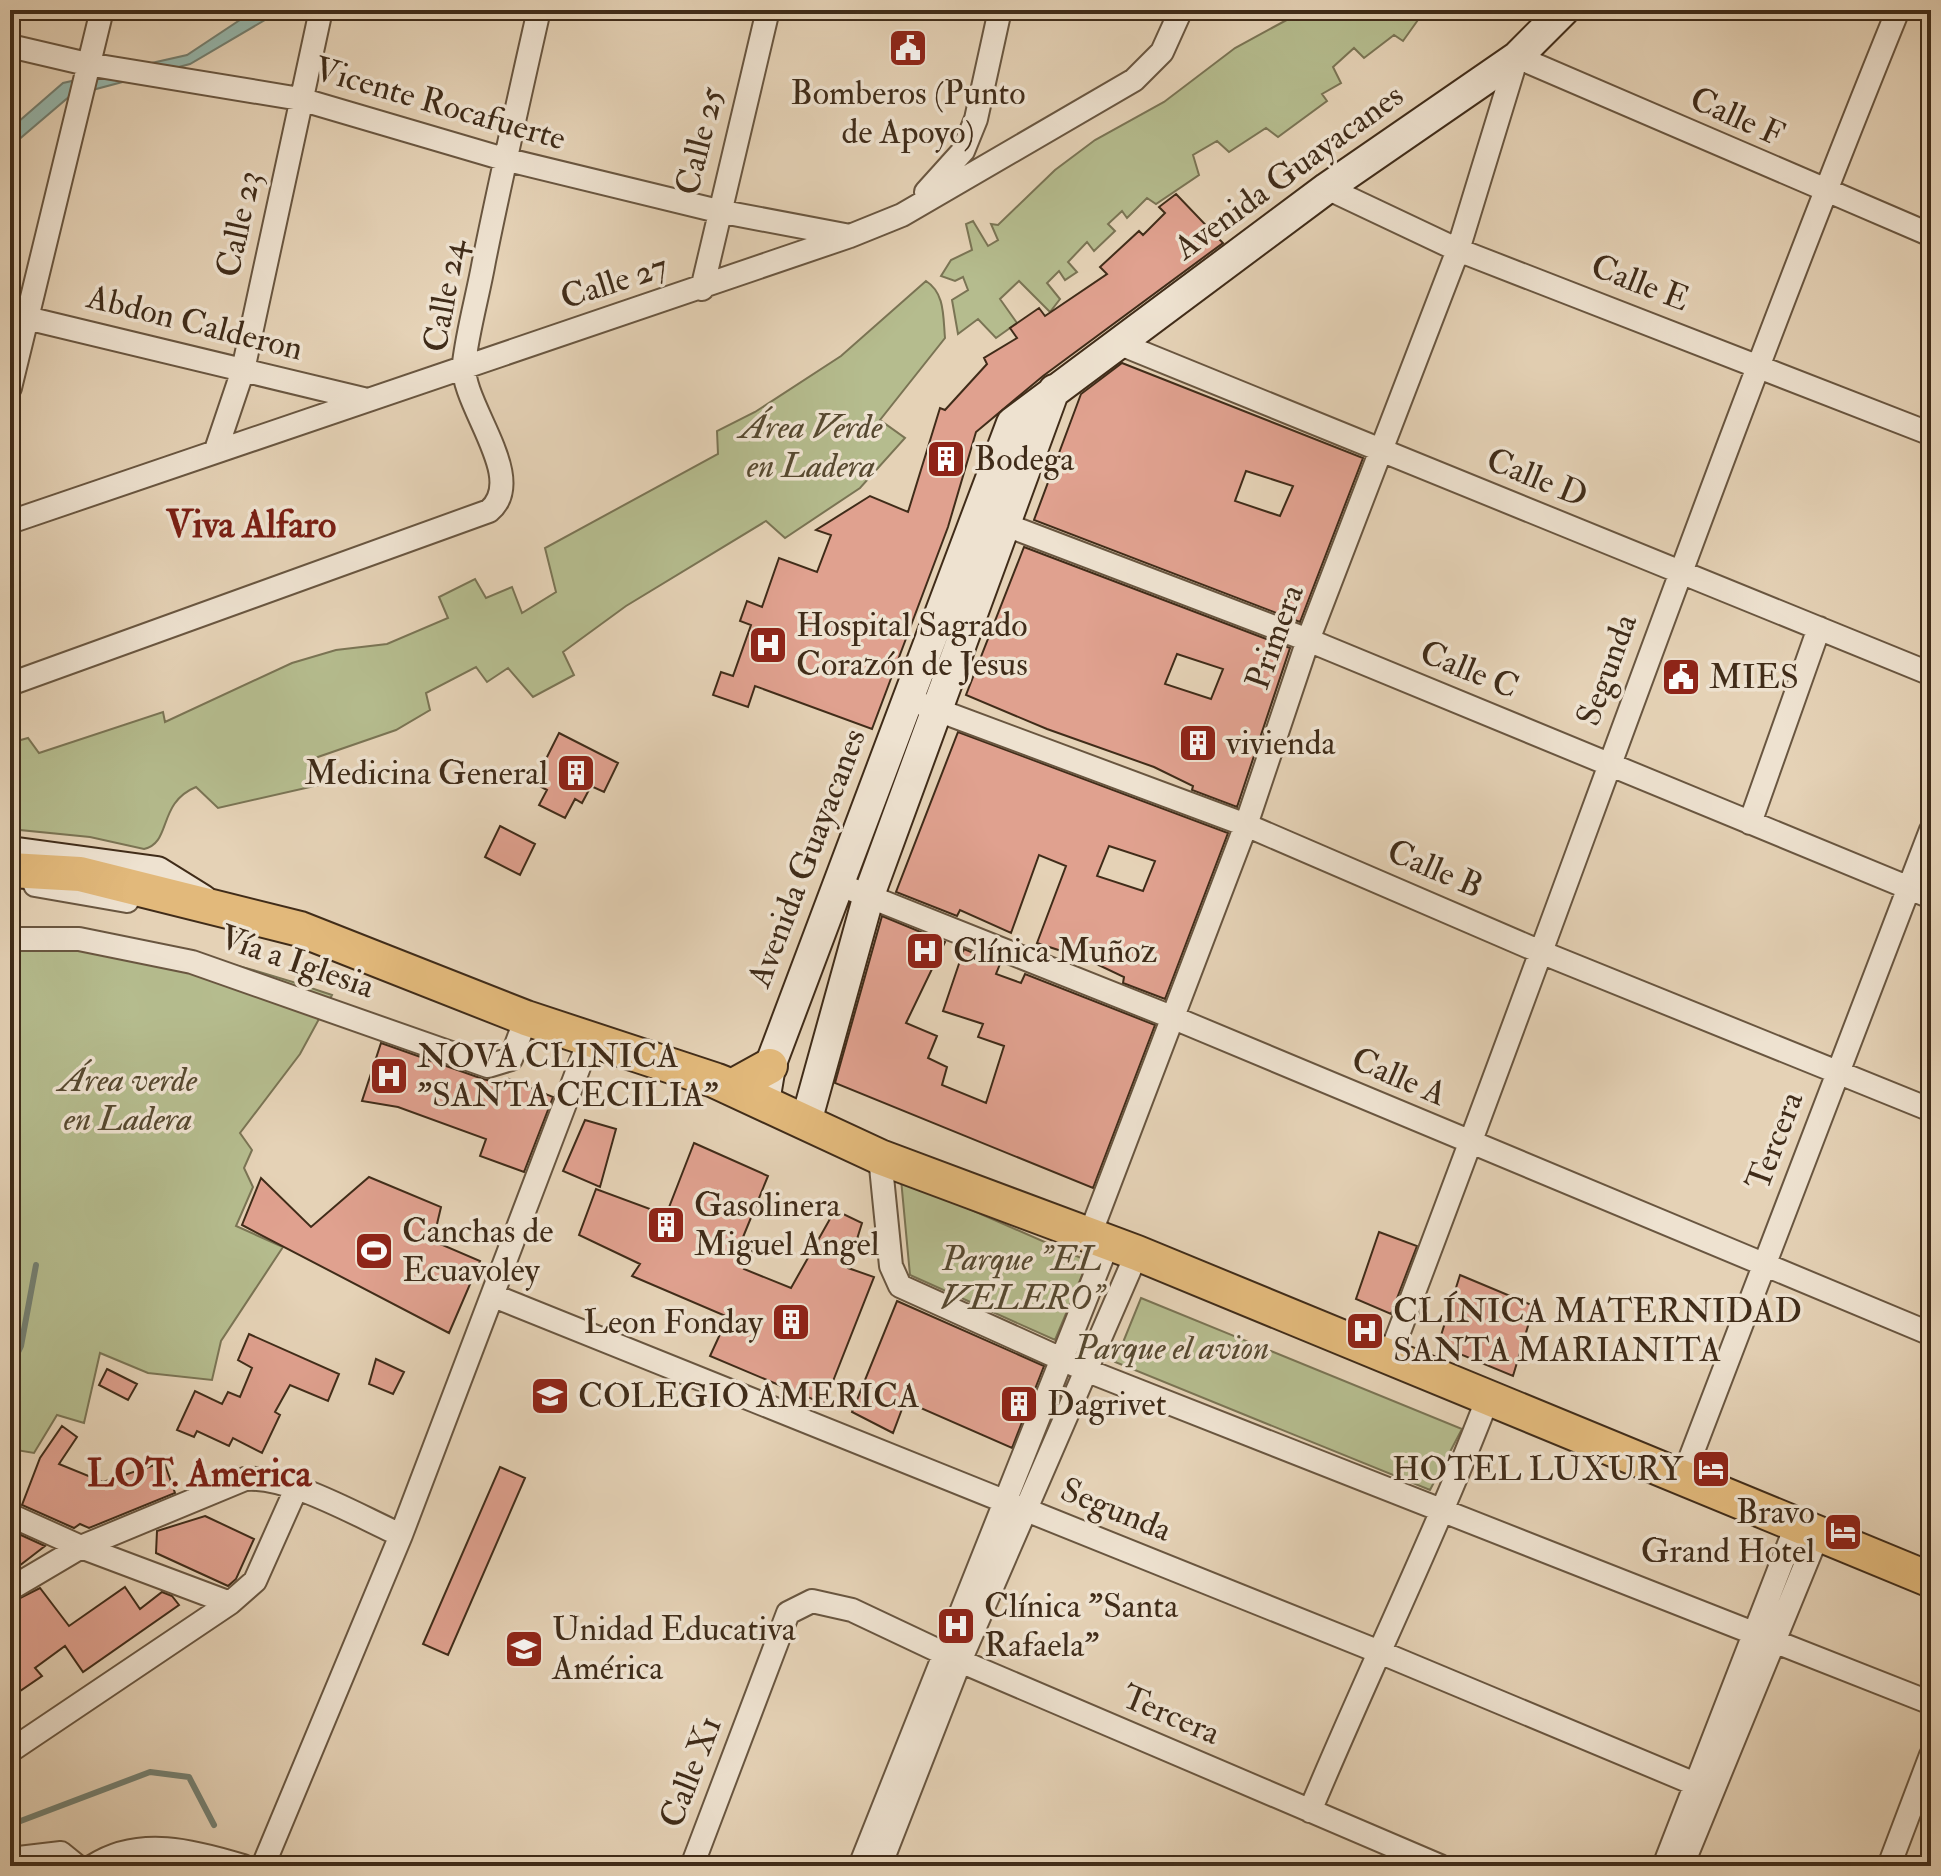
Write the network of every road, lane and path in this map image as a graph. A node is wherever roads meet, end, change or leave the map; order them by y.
1 (102, 10) edge
2 (321, 10) edge
3 (539, 10) edge
4 (768, 10) edge
5 (1000, 10) edge
6 (1181, 10) edge
7 (1564, 10) edge
8 (1898, 10) edge
9 (10, 46) edge
10 (1517, 57) junction
11 (87, 64) junction
12 (300, 99) junction
13 (504, 159) junction
14 (1327, 188) junction
15 (1824, 192) junction
16 (718, 211) junction
17 (902, 215) junction
18 (1931, 235) edge
19 (850, 236) junction
20 (1458, 250) junction
21 (702, 289) junction
22 (18, 316) edge
23 (1118, 343) junction
24 (1758, 366) junction
25 (464, 368) junction
26 (243, 370) junction
27 (10, 388) edge
28 (364, 400) junction
29 (1931, 434) edge
30 (216, 450) junction
31 (1380, 451) junction
32 (991, 519) junction
33 (10, 522) edge
34 (1680, 572) junction
35 (1819, 628) junction
36 (1308, 640) junction
37 (1931, 674) edge
38 (10, 684) edge
39 (908, 698) junction
40 (937, 710) junction
41 (1608, 764) junction
42 (1750, 823) junction
43 (1246, 825) junction
44 (1931, 830) edge
45 (10, 852) edge
46 (10, 870) edge
47 (838, 884) junction
48 (10, 885) edge
49 (1909, 889) junction
50 (869, 895) junction
51 (1931, 897) edge
52 (194, 900) junction
53 (10, 939) edge
54 (1543, 953) junction
55 (526, 1018) junction
56 (1174, 1018) junction
57 (590, 1038) junction
58 (770, 1066) junction
59 (1840, 1070) junction
60 (714, 1080) junction
61 (764, 1102) junction
62 (1931, 1110) edge
63 (806, 1122) junction
64 (1471, 1145) junction
65 (880, 1157) junction
66 (1111, 1244) junction
67 (1764, 1264) junction
68 (494, 1296) junction
69 (1931, 1334) edge
70 (1389, 1358) junction
71 (1063, 1359) junction
72 (1088, 1371) junction
73 (1489, 1395) junction
74 (1683, 1477) junction
75 (296, 1489) junction
76 (1015, 1507) junction
77 (1444, 1513) junction
78 (10, 1515) edge
79 (1807, 1530) junction
80 (401, 1535) junction
81 (81, 1547) junction
82 (1931, 1580) edge
83 (10, 1589) edge
84 (230, 1603) junction
85 (788, 1613) joint
86 (1763, 1636) junction
87 (1377, 1651) junction
88 (953, 1657) junction
89 (1931, 1703) edge
90 (10, 1751) edge
91 (1931, 1755) edge
92 (1704, 1787) junction
93 (1310, 1811) junction
94 (10, 1859) edge
95 (77, 1866) edge
96 (93, 1866) edge
97 (243, 1866) edge
98 (263, 1866) edge
99 (692, 1866) edge
100 (860, 1866) edge
101 (880, 1866) edge
102 (1440, 1866) edge
103 (1664, 1866) edge
104 (1682, 1866) edge
105 (1889, 1866) edge

1 - 11 street
2 - 12 street, Calle 23
3 - 13 street, Calle 24
4 - 16 street, Calle 25
5 - 17 street
6 - 17 street, Calle 27
7 - 10 street, Avenida Guayacanes
8 - 15 street, Segunda
9 - 11 street, Vicente Rocafuerte
10 - 14 street, Avenida Guayacanes
10 - 15 street, Calle F
10 - 20 street, Primera
11 - 12 street, Vicente Rocafuerte
11 - 22 street
12 - 13 street, Vicente Rocafuerte
12 - 26 street, Calle 23
13 - 16 street, Vicente Rocafuerte
13 - 25 street, Calle 24
14 - 20 street, Calle E
14 - 23 street, Avenida Guayacanes
15 - 18 street, Calle F
15 - 24 street, Segunda
16 - 19 street, Vicente Rocafuerte
16 - 21 street, Calle 25
17 - 19 street, Calle 27
19 - 21 street, Calle 27
20 - 24 street, Calle E
20 - 31 street, Primera
21 - 25 street, Calle 27
22 - 26 street, Abdon Calderon
22 - 27 street
23 - 31 street, Calle D
23 - 32 street, Avenida Guayacanes
24 - 29 street, Calle E
24 - 34 street, Segunda
25 - 28 street, Calle 27
25 - 38 street, Calle 24
26 - 28 street, Abdon Calderon
26 - 30 street, Calle 23
28 - 30 street, Calle 27
30 - 33 street, Calle 27
31 - 34 street, Calle D
31 - 36 street, Primera
32 - 36 street, Calle C
32 - 39 street, Avenida Guayacanes
32 - 40 street, Avenida Guayacanes
34 - 35 street, Calle D
34 - 41 street, Segunda
35 - 37 street, Calle D
35 - 42 street
36 - 41 street, Calle C
36 - 43 street, Primera
39 - 40 street, Calle B
39 - 47 street, Avenida Guayacanes
40 - 43 street, Calle B
40 - 50 street, Avenida Guayacanes
41 - 42 street, Calle C
41 - 54 street, Segunda
42 - 49 street, Calle C
43 - 54 street, Calle B
43 - 56 street, Primera
44 - 49 street, Tercera
45 - 52 street
46 - 52 main road
47 - 50 street, Calle A
47 - 58 street, Avenida Guayacanes
48 - 52 street
49 - 51 street, Calle C
49 - 59 street, Tercera
50 - 56 street, Calle A
50 - 63 street, Avenida Guayacanes
52 - 55 main road
53 - 55 street, Vía a Iglesia
54 - 59 street, Calle B
54 - 64 street, Segunda
55 - 57 main road
56 - 64 street, Calle A
56 - 66 street, Primera
57 - 60 main road
57 - 68 street
58 - 60 main road
58 - 61 street, Avenida Guayacanes
59 - 62 street, Calle B
59 - 67 street, Tercera
60 - 61 main road
61 - 63 main road
63 - 65 main road
64 - 67 street, Calle A
64 - 70 street, Segunda
65 - 66 main road
65 - 71 street
66 - 70 main road
66 - 71 street
66 - 72 street
67 - 69 street, Calle A
67 - 74 street, Tercera
68 - 76 street, Segunda
68 - 80 street
70 - 73 main road
71 - 72 street
71 - 76 street
72 - 76 street
72 - 77 street
73 - 74 main road
73 - 77 street
74 - 79 main road
75 - 80 street
75 - 81 street
75 - 84 street
76 - 87 street, Segunda
76 - 88 street
77 - 86 street
77 - 87 street
78 - 81 street
79 - 82 main road
79 - 86 street
80 - 98 street
81 - 83 street
81 - 84 street
84 - 90 street
85 - 88 street, Tercera
85 - 99 street, Calle X1
86 - 89 street
86 - 92 street
87 - 92 street, Segunda
87 - 93 street
88 - 93 street, Tercera
88 - 100 street
88 - 101 street
91 - 105 street
92 - 103 street
92 - 104 street
93 - 102 street, Tercera
94 - 95 street
96 - 97 street

